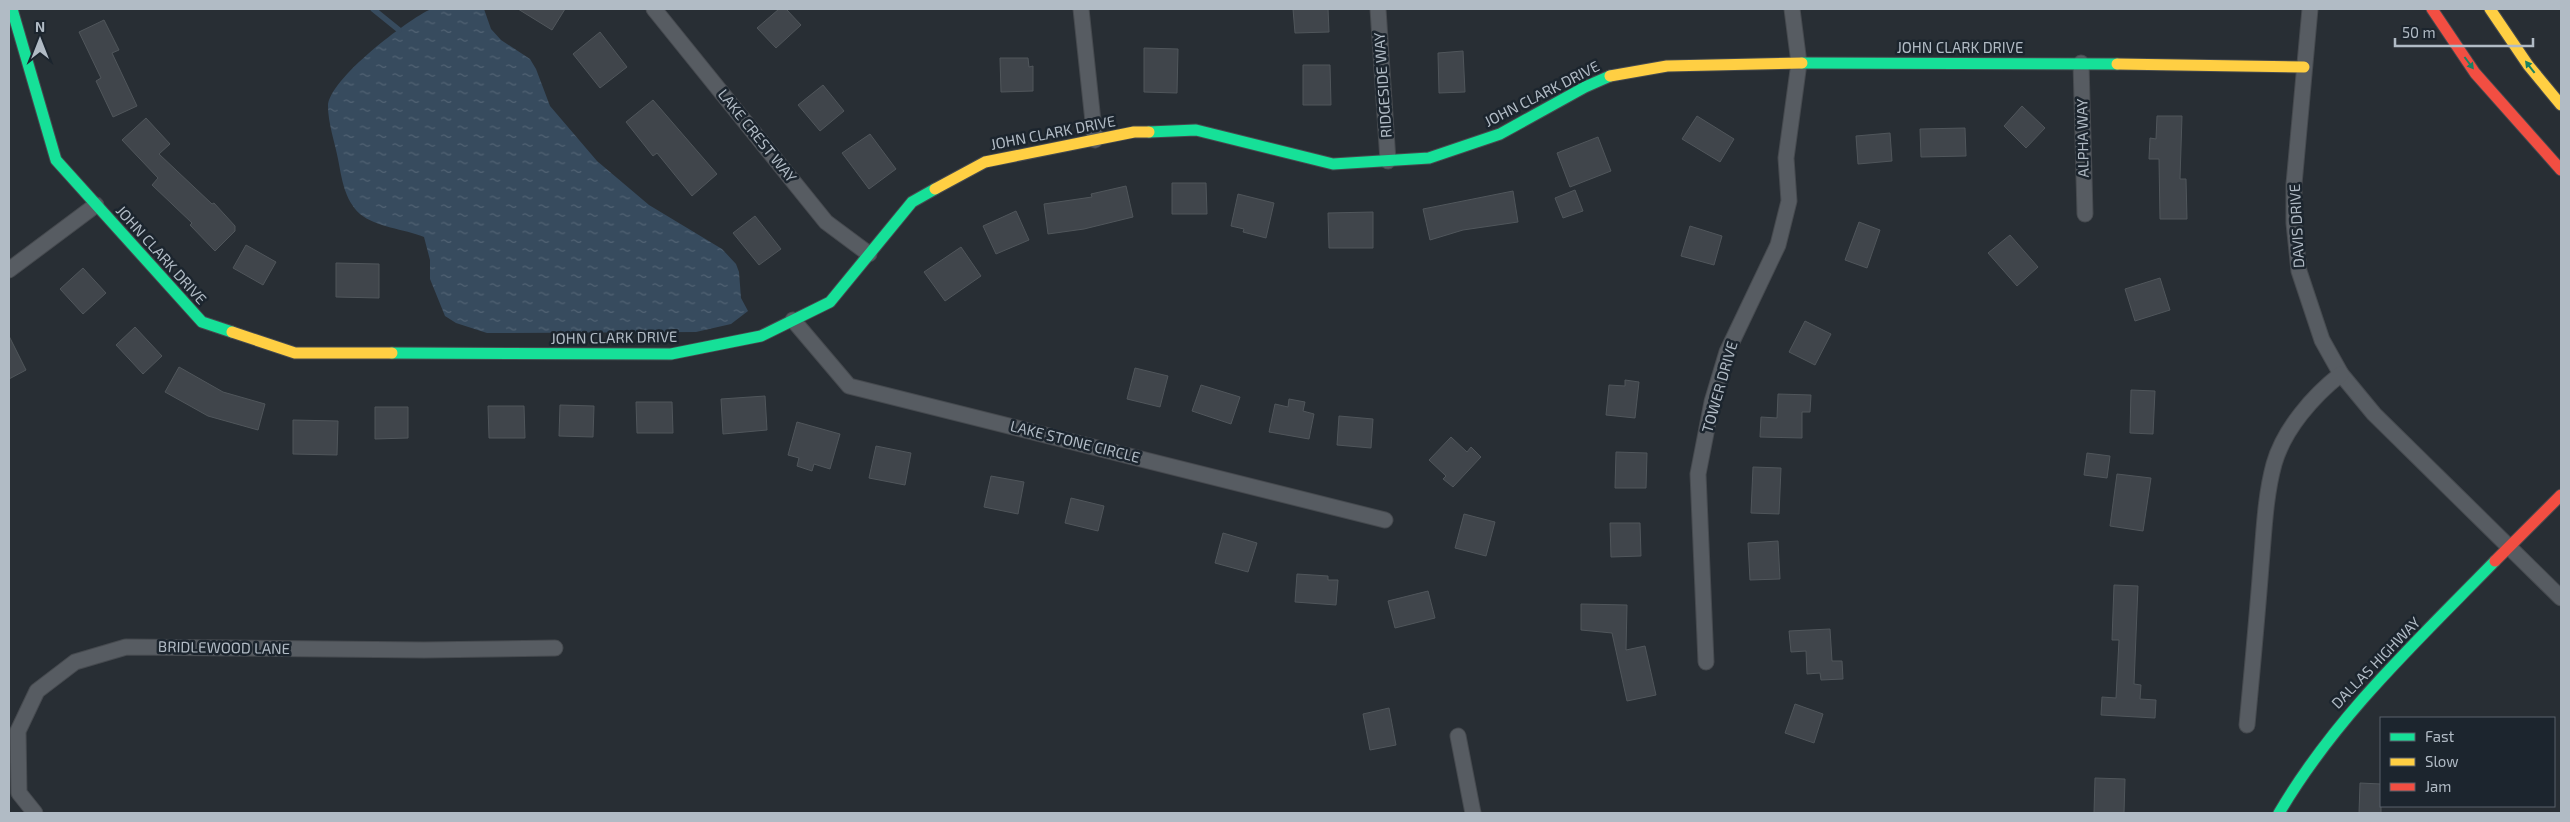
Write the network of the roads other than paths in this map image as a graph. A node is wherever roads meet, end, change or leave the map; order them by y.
1 (12, 9) edge
2 (1081, 9) edge
3 (1378, 9) edge
4 (1792, 9) edge
5 (2310, 9) edge
6 (2432, 9) edge
7 (2490, 9) edge
8 (657, 10) edge
9 (1799, 63) junction
10 (2082, 63) junction
11 (2304, 67) junction
12 (2561, 105) edge
13 (1095, 140) junction
14 (1388, 161) junction
15 (2561, 170) edge
16 (96, 205) junction
17 (2084, 214) dead end
18 (869, 254) junction
19 (9, 270) edge
20 (793, 320) junction
21 (2341, 374) junction
22 (2561, 495) edge
23 (1385, 520) dead end
24 (2511, 546) junction
25 (2561, 598) edge
26 (555, 648) dead end
27 (1706, 662) dead end
28 (2247, 725) dead end
29 (1458, 736) dead end
30 (35, 813) edge
31 (1473, 813) edge
32 (2279, 813) edge

1 - 16 street, JOHN CLARK DRIVE
2 - 13 street
3 - 14 street, RIDGESIDE WAY
4 - 9 street, TOWER DRIVE
5 - 11 street, DAVIS DRIVE
6 -> 15 street
12 -> 7 street
8 - 18 street, LAKE CREST WAY
9 - 10 street, JOHN CLARK DRIVE
9 - 14 street, JOHN CLARK DRIVE
9 - 27 street, TOWER DRIVE
10 - 11 street, JOHN CLARK DRIVE
10 - 17 street, ALPHA WAY
11 - 21 street, DAVIS DRIVE
13 - 14 street, JOHN CLARK DRIVE
13 - 18 street, JOHN CLARK DRIVE
16 - 19 street
16 - 20 street, JOHN CLARK DRIVE
18 - 20 street, JOHN CLARK DRIVE
20 - 23 street, LAKE STONE CIRCLE
21 - 24 street, DAVIS DRIVE
21 - 28 street
22 - 24 street, DALLAS HIGHWAY
24 - 25 street, DAVIS DRIVE
24 - 32 street, DALLAS HIGHWAY
26 - 30 street, BRIDLEWOOD LANE
29 - 31 street

